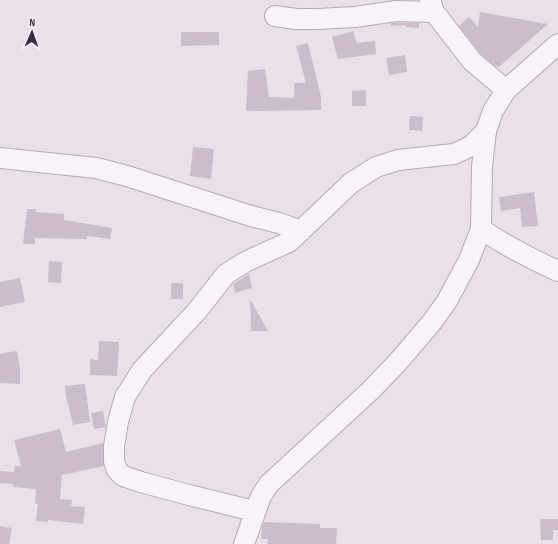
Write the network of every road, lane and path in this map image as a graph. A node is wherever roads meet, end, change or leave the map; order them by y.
1 (432, 6) edge
2 (275, 16) dead end
3 (558, 44) edge
4 (506, 90) junction
5 (486, 131) junction
6 (0, 158) edge
7 (481, 229) junction
8 (301, 231) junction
9 (558, 271) edge
10 (254, 511) junction
11 (244, 544) edge

1 - 2 street
1 - 4 street
3 - 4 street
4 - 5 street
5 - 7 street
5 - 8 street
6 - 8 street
7 - 9 street
7 - 10 street
8 - 10 street
10 - 11 street

